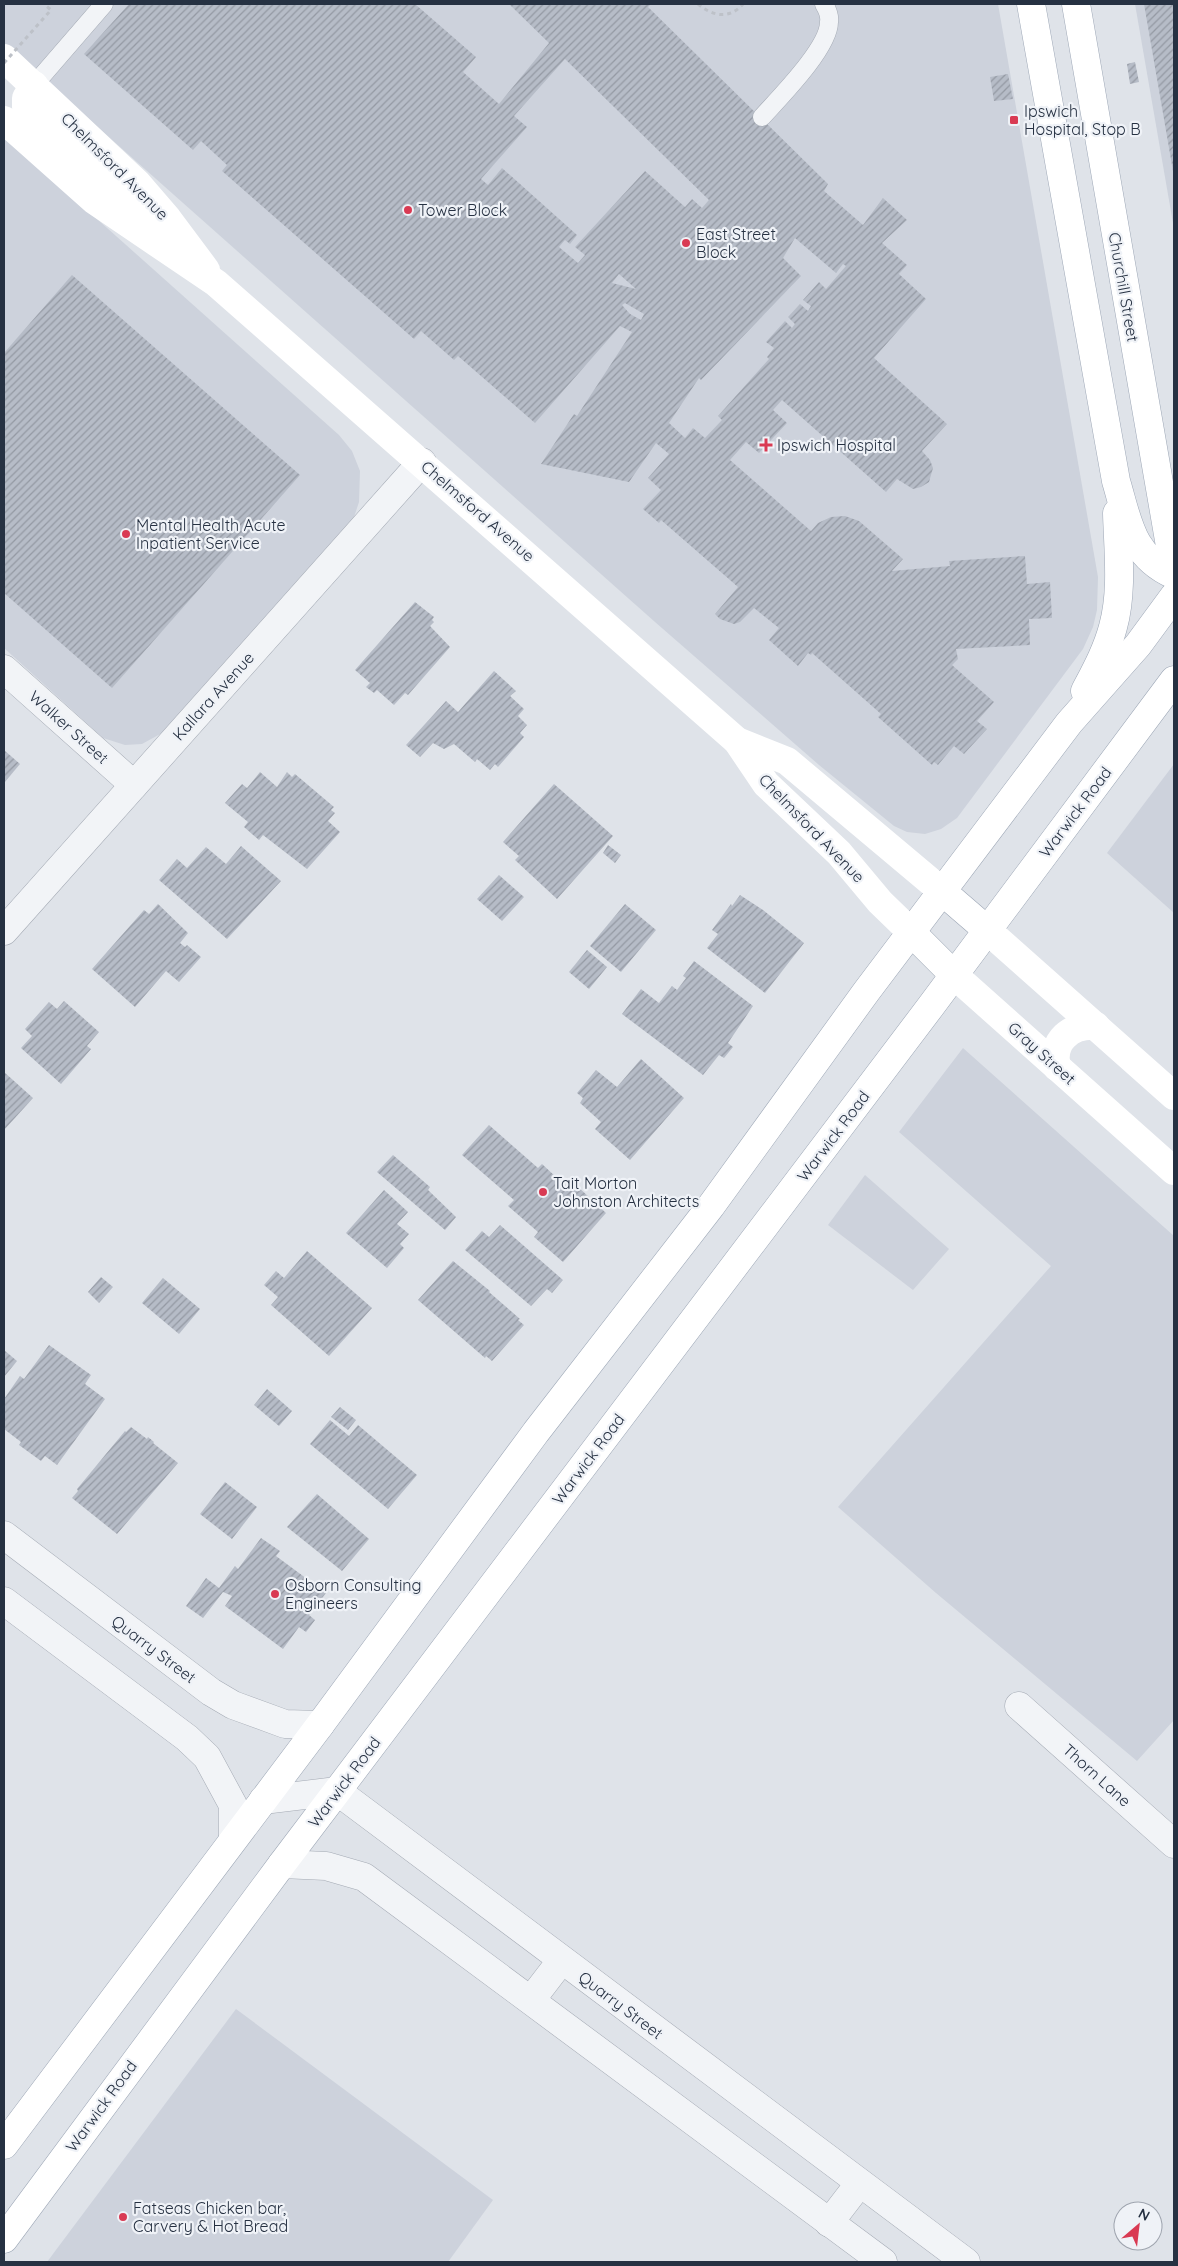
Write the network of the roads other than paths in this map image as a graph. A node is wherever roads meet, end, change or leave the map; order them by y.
1 (104, 4) edge
2 (824, 4) edge
3 (1031, 4) edge
4 (1076, 4) edge
5 (4, 58) edge
6 (34, 85) junction
7 (762, 117) dead end
8 (4, 120) edge
9 (206, 277) junction
10 (1147, 417) junction
11 (422, 462) junction
12 (1174, 471) edge
13 (1116, 481) junction
14 (1174, 569) edge
15 (1174, 575) edge
16 (1174, 596) edge
17 (4, 669) edge
18 (1174, 672) edge
19 (1174, 680) edge
20 (1158, 702) junction
21 (1069, 723) junction
22 (738, 741) junction
23 (134, 785) junction
24 (943, 892) junction
25 (987, 930) junction
26 (4, 931) edge
27 (912, 933) junction
28 (954, 975) junction
29 (1096, 1026) junction
30 (1057, 1067) junction
31 (1174, 1096) edge
32 (1174, 1171) edge
33 (4, 1535) edge
34 (4, 1601) edge
35 (1019, 1706) dead end
36 (320, 1725) junction
37 (337, 1791) junction
38 (263, 1800) junction
39 (233, 1839) junction
40 (1174, 1844) edge
41 (282, 1864) junction
42 (561, 1961) junction
43 (531, 2000) junction
44 (4, 2145) edge
45 (858, 2184) junction
46 (829, 2223) junction
47 (4, 2240) edge
48 (883, 2262) edge
49 (966, 2262) edge

1 - 6 lane
2 - 7 lane
3 - 13 main road
4 - 10 main road, Churchill Street
5 - 6 main road, Chelmsford Avenue
6 - 9 main road, Chelmsford Avenue
8 - 9 main road, Chelmsford Avenue
9 - 11 main road, Chelmsford Avenue
10 - 12 main road
10 - 14 main road, Churchill Street
11 - 22 main road, Chelmsford Avenue
11 - 23 street, Kallara Avenue
13 - 15 main road
13 - 21 main road
16 - 21 main road
17 - 23 street, Walker Street
18 - 20 main road
19 - 20 main road, Warwick Road
20 - 25 main road, Warwick Road
21 - 24 main road
22 - 24 main road, Chelmsford Avenue
22 - 27 main road, Chelmsford Avenue
23 - 26 street, Kallara Avenue
24 - 25 main road
24 - 27 main road
25 - 28 main road, Warwick Road
25 - 29 main road
27 - 28 main road, Gray Street
27 - 36 main road
28 - 30 main road, Gray Street
28 - 37 main road, Warwick Road
29 - 30 main road
29 - 31 main road
30 - 32 main road, Gray Street
33 - 36 street, Quarry Street
34 - 39 street
35 - 40 street, Thorn Lane
36 - 38 main road
37 - 38 street
37 - 41 main road, Warwick Road
37 - 42 street, Quarry Street
38 - 39 main road
39 - 44 main road
41 - 43 street
41 - 47 main road, Warwick Road
42 - 43 street
42 - 45 street, Quarry Street
43 - 46 street
45 - 46 street
45 - 49 street, Quarry Street
46 - 48 street

